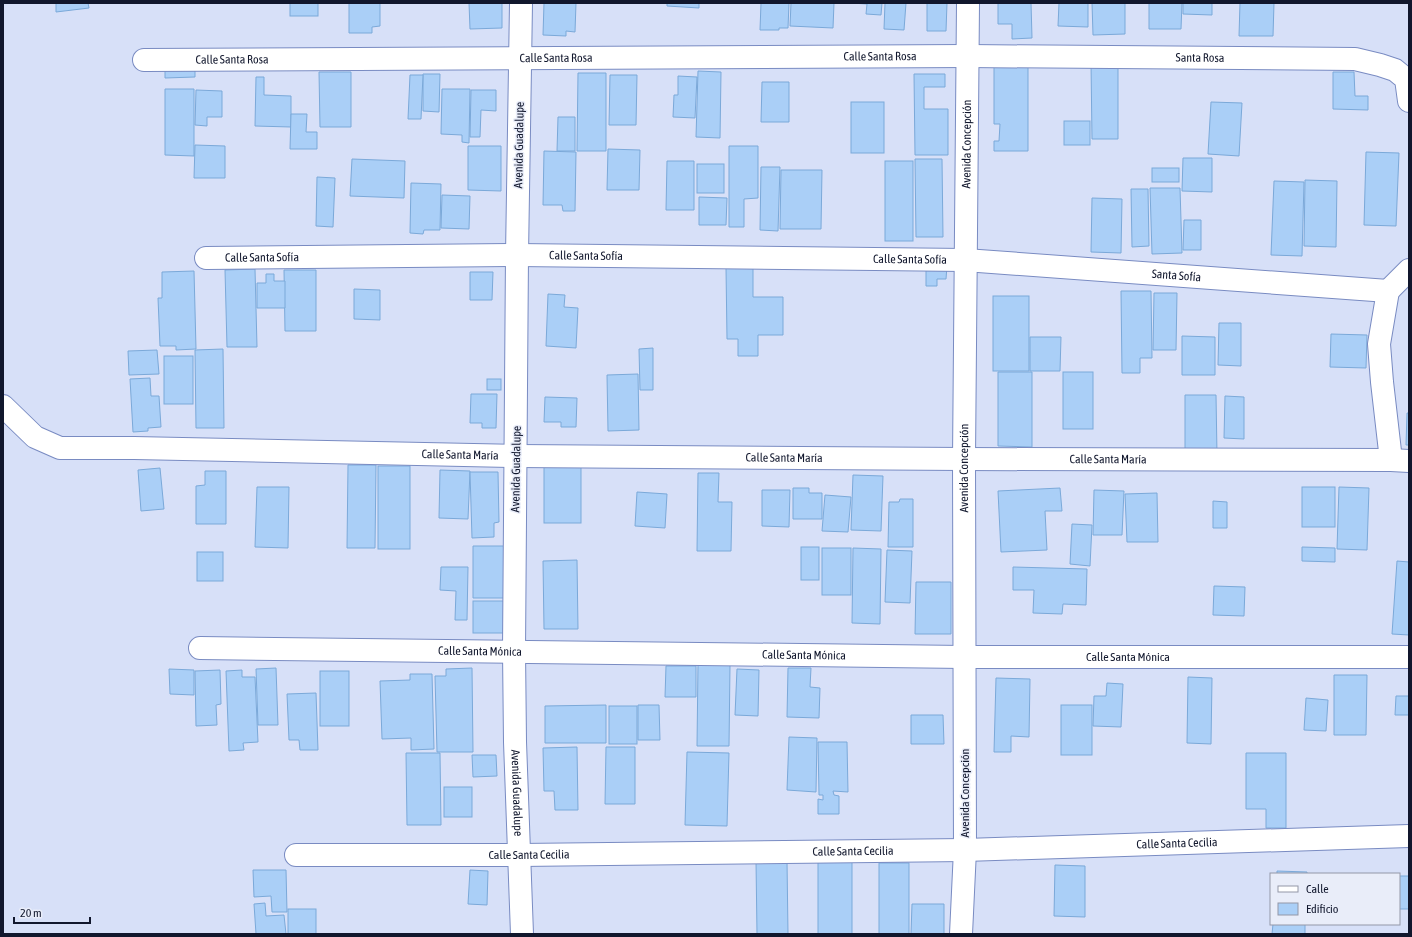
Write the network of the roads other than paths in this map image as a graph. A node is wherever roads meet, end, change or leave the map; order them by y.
1 (521, 3) edge
2 (968, 3) edge
3 (968, 56) junction
4 (521, 58) junction
5 (144, 60) dead end
6 (1409, 101) edge
7 (517, 255) junction
8 (206, 258) dead end
9 (965, 260) junction
10 (1409, 270) edge
11 (1388, 291) junction
12 (3, 406) edge
13 (516, 456) junction
14 (964, 459) junction
15 (1400, 461) edge
16 (200, 648) dead end
17 (514, 651) junction
18 (1409, 657) edge
19 (964, 658) junction
20 (1409, 836) edge
21 (965, 850) junction
22 (296, 854) dead end
23 (520, 855) junction
24 (522, 934) edge
25 (961, 934) edge

1 - 4 street, Avenida Guadalupe
2 - 3 street, Avenida Concepción
3 - 4 street, Calle Santa Rosa
3 - 6 street, Santa Rosa
3 - 9 street, Avenida Concepción
4 - 5 street, Calle Santa Rosa
4 - 7 street, Avenida Guadalupe
7 - 8 street, Calle Santa Sofía
7 - 9 street, Calle Santa Sofía
7 - 13 street, Avenida Guadalupe
9 - 11 street, Santa Sofía
9 - 14 street, Avenida Concepción
10 - 11 street
11 - 15 street, Calle Santa María
12 - 13 street, Calle Santa María
13 - 14 street, Calle Santa María
13 - 17 street, Avenida Guadalupe
14 - 15 street, Calle Santa María
14 - 19 street, Avenida Concepción
16 - 17 street, Calle Santa Mónica
17 - 19 street, Calle Santa Mónica
17 - 23 street, Avenida Guadalupe
18 - 19 street, Calle Santa Mónica
19 - 21 street, Avenida Concepción
20 - 21 street, Calle Santa Cecilia
21 - 23 street, Calle Santa Cecilia
21 - 25 street, Avenida Concepción
22 - 23 street, Calle Santa Cecilia
23 - 24 street, Avenida Guadalupe

